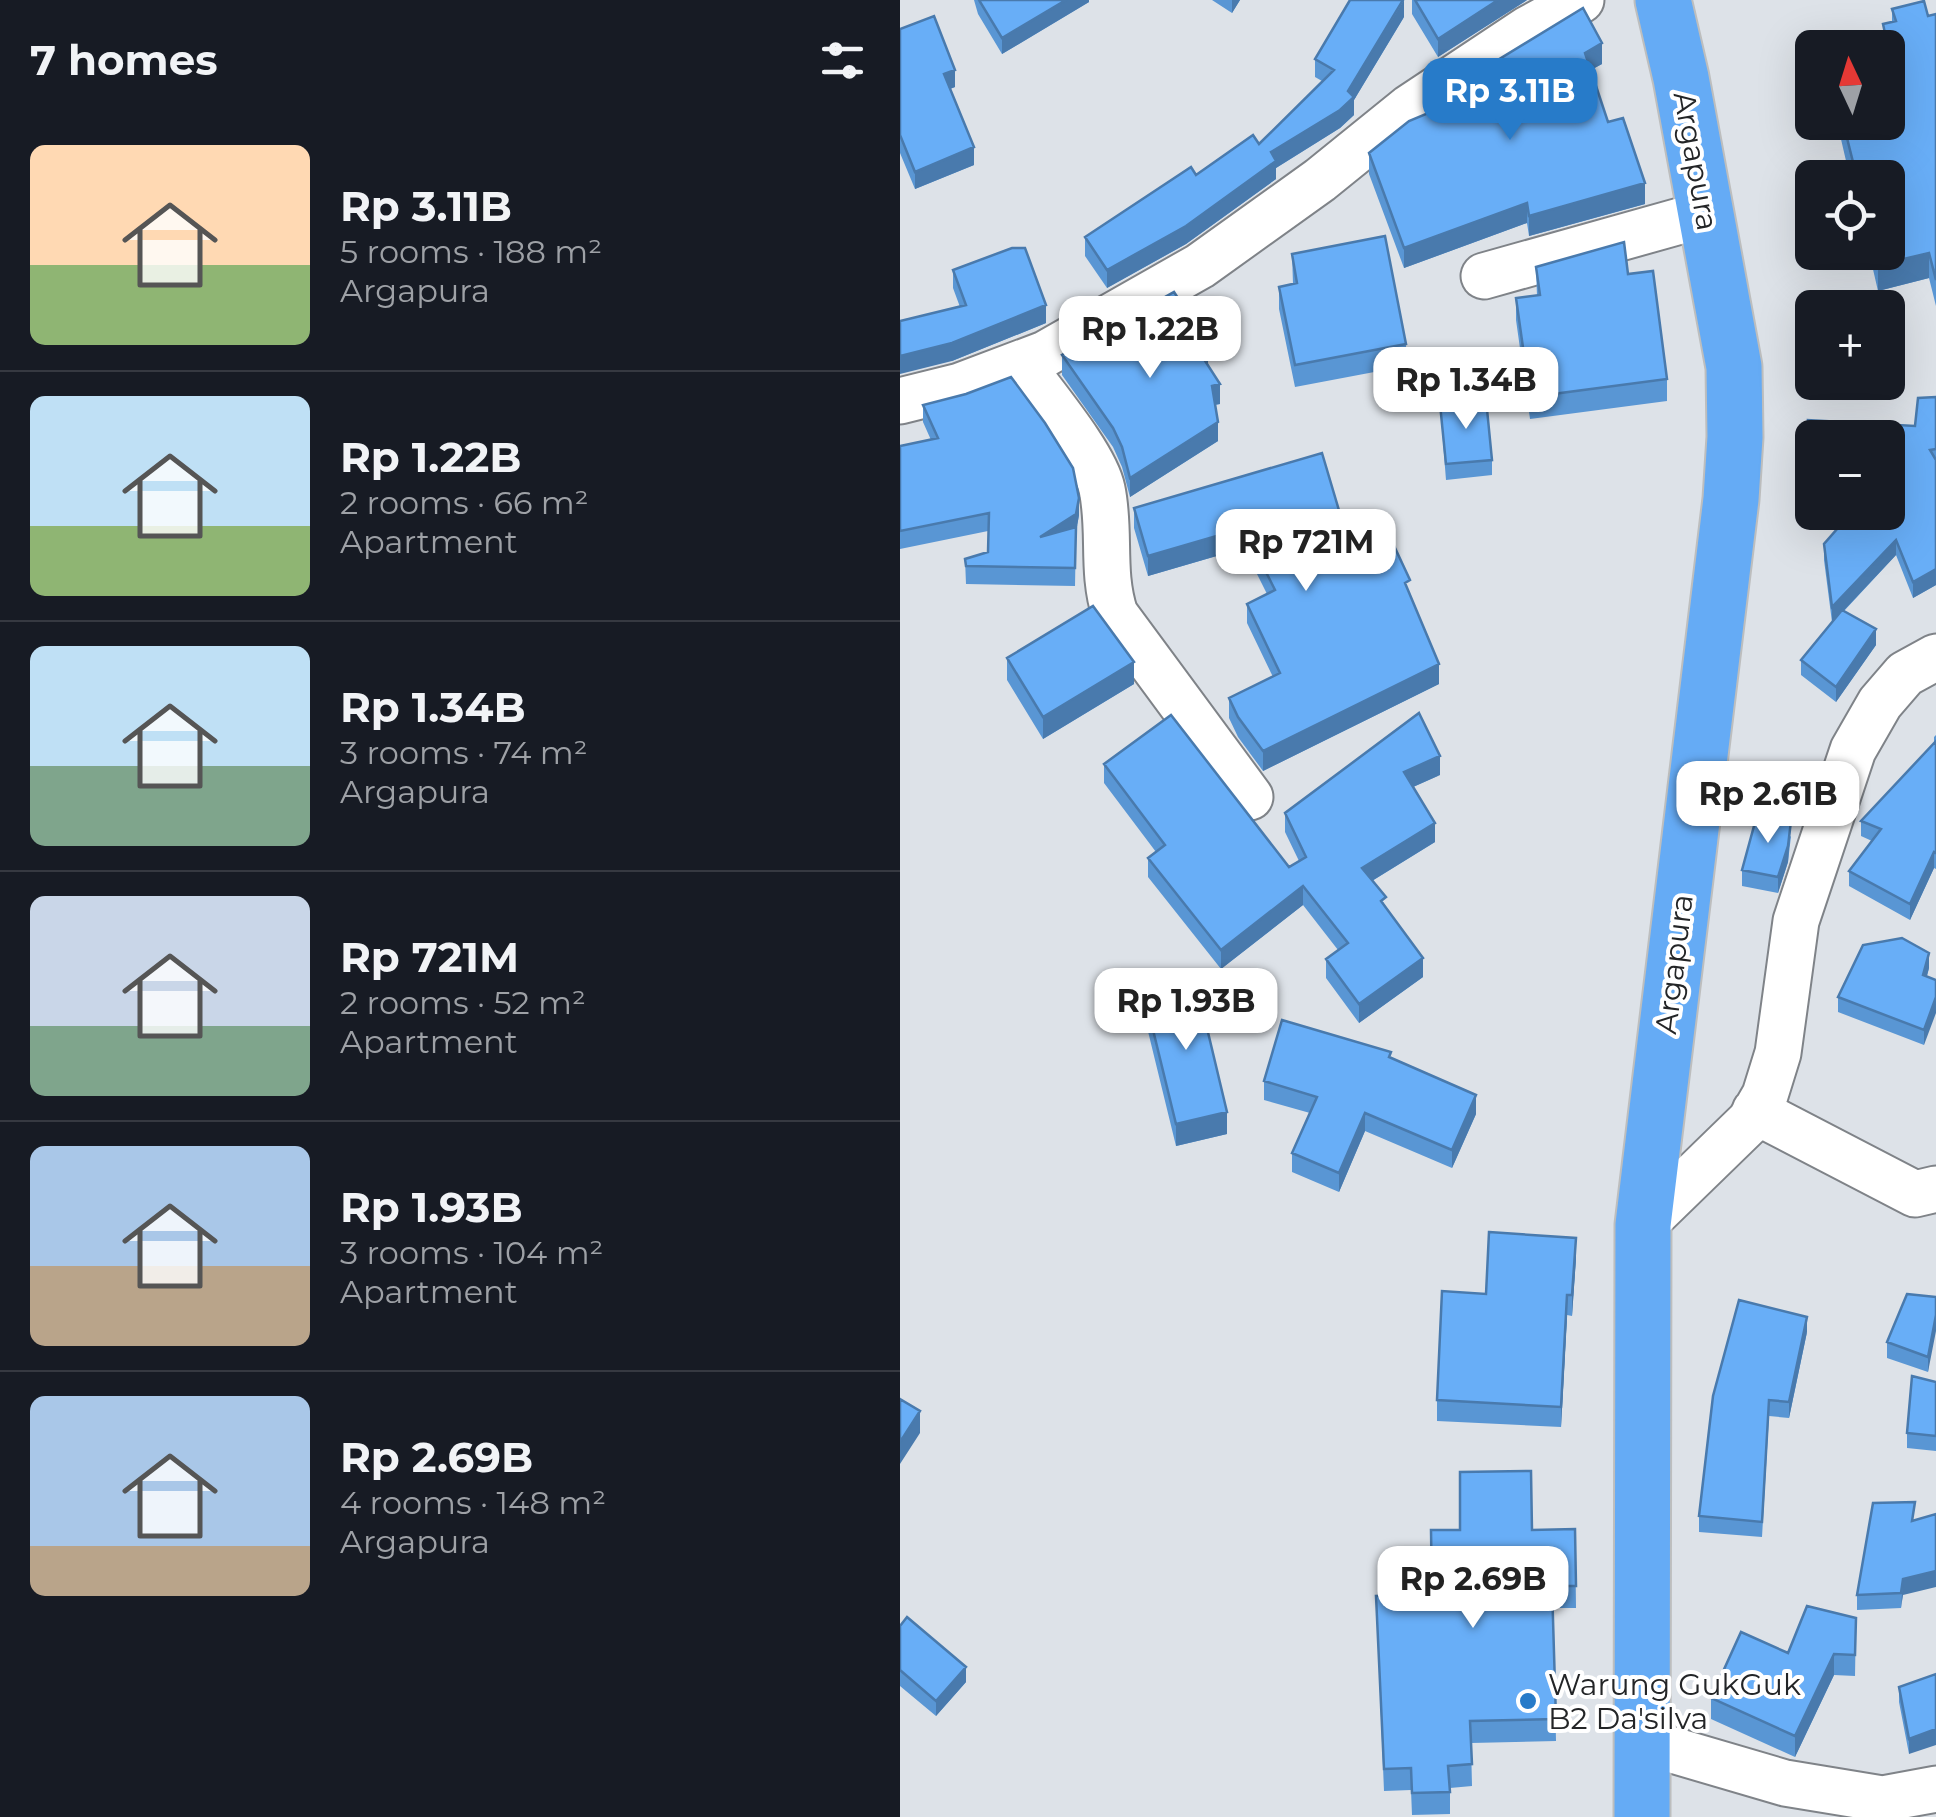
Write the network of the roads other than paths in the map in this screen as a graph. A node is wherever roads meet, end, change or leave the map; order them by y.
1 (1581, 0) edge
2 (1663, 0) edge
3 (1705, 214) junction
4 (1484, 276) dead end
5 (1021, 364) junction
6 (900, 400) edge
7 (1936, 656) edge
8 (1250, 797) dead end
9 (1755, 1111) junction
10 (1936, 1189) edge
11 (1644, 1225) junction
12 (1642, 1741) junction
13 (1936, 1789) edge
14 (1642, 1817) edge

1 - 5 street
2 - 3 highway, Argapura
3 - 4 street
3 - 11 highway, Argapura
5 - 6 street
5 - 8 street
7 - 9 street
9 - 10 street
9 - 11 street
11 - 12 highway, Argapura
12 - 13 street
12 - 14 highway, Argapura

